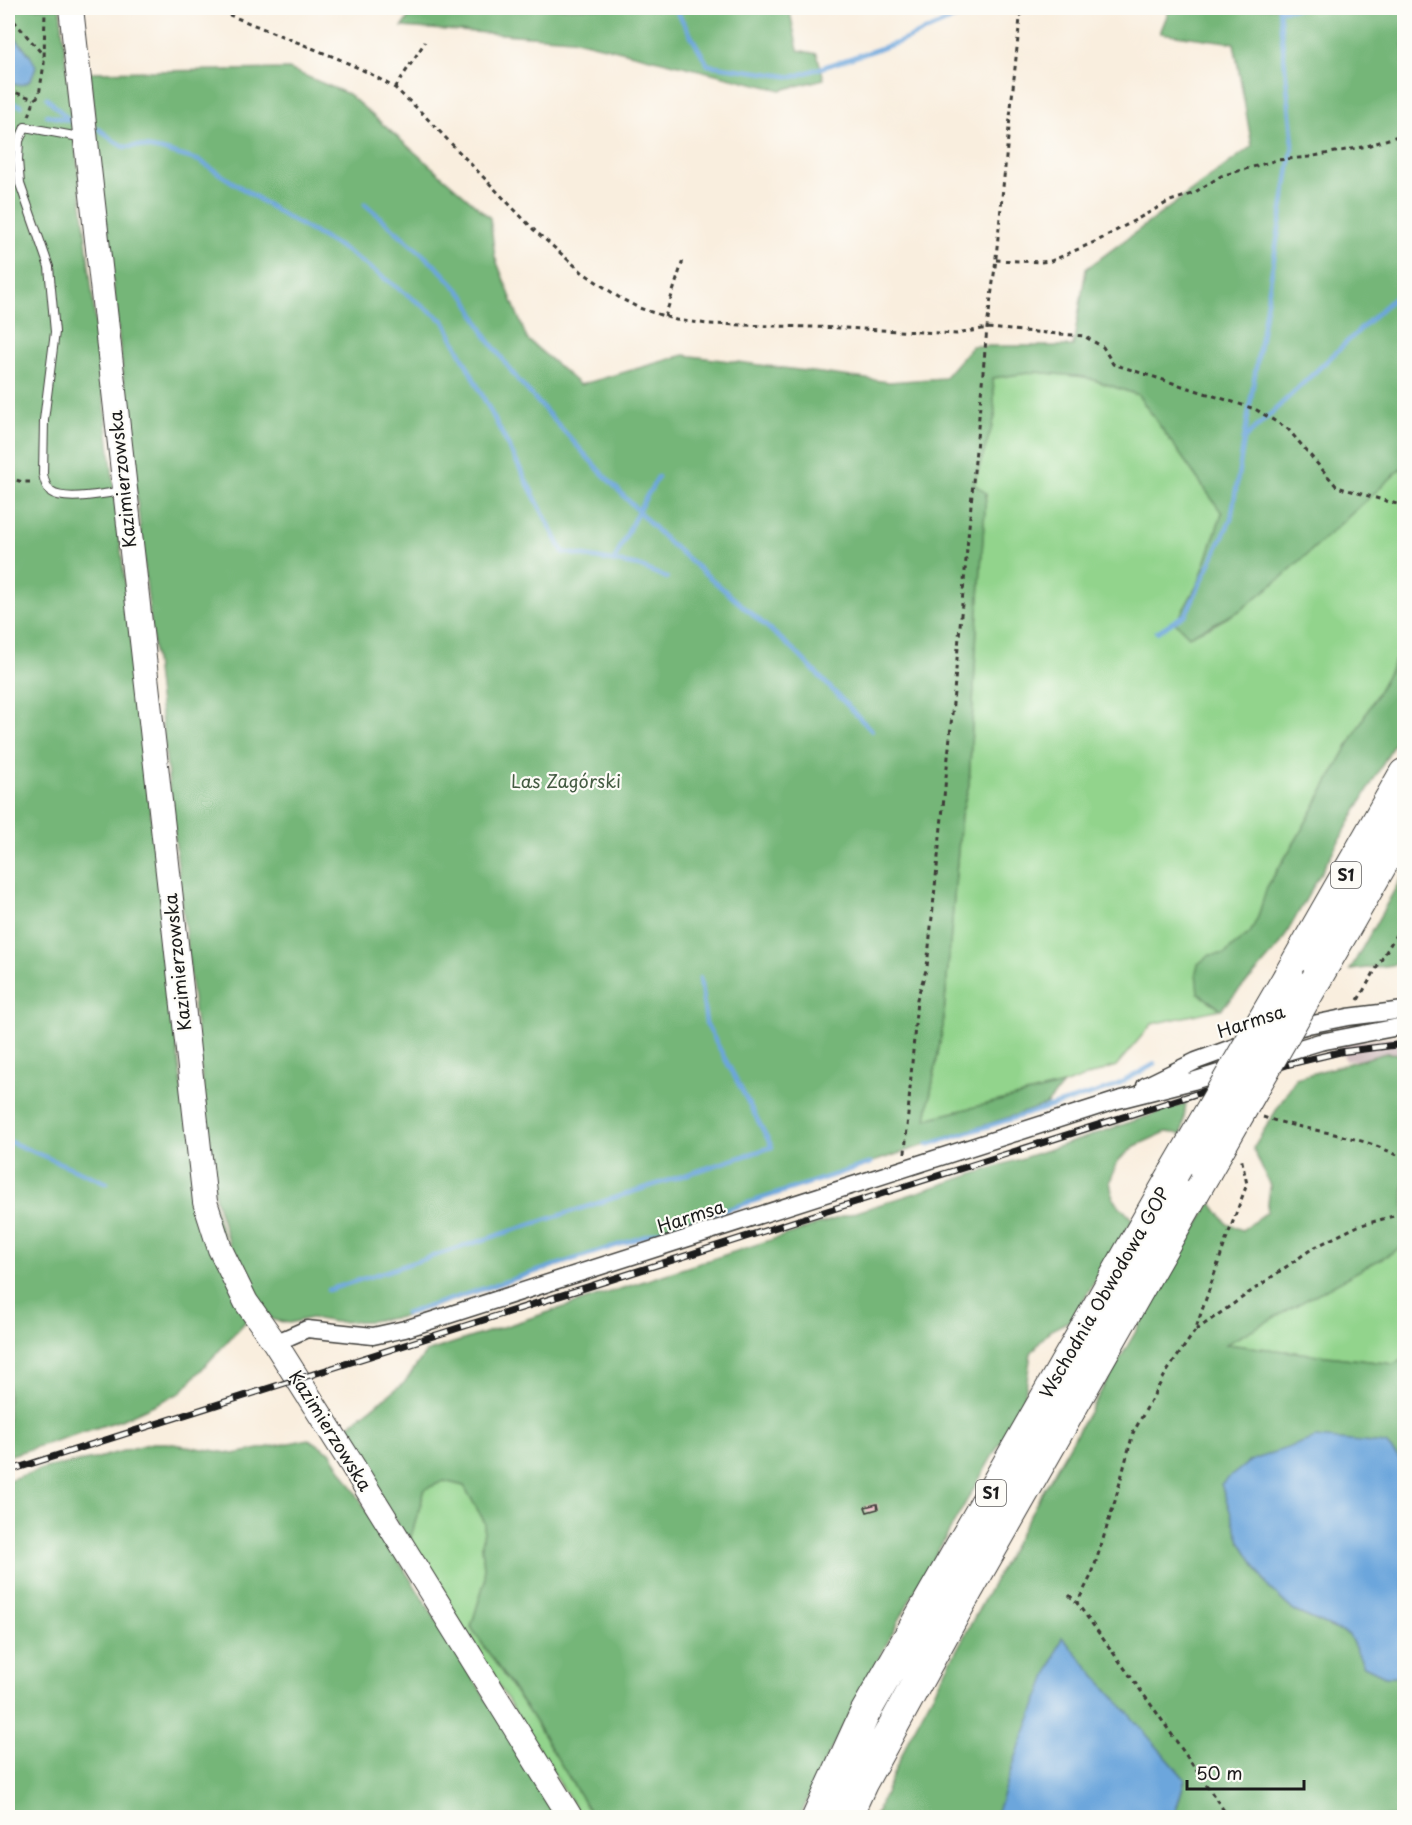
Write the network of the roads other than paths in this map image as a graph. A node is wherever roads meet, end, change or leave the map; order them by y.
1 (71, 8) edge
2 (85, 135) junction
3 (125, 491) junction
4 (1404, 774) edge
5 (1404, 826) edge
6 (1303, 978) junction
7 (1404, 1010) edge
8 (1404, 1026) edge
9 (1118, 1100) junction
10 (275, 1344) junction
11 (571, 1818) edge
12 (817, 1818) edge
13 (846, 1818) edge

1 - 2 street, Kazimierzowska
2 - 3 street, Kazimierzowska
2 - 3 lane
3 - 10 street, Kazimierzowska
4 - 6 highway, Wschodnia Obwodowa GOP / S1
5 - 6 highway, Wschodnia Obwodowa GOP / S1
6 - 12 highway, Wschodnia Obwodowa GOP / S1, bridge
6 - 13 highway, Wschodnia Obwodowa GOP / S1, bridge
7 - 9 street, Harmsa
8 - 9 street, Harmsa
9 - 10 street, Harmsa
10 - 11 street, Kazimierzowska

